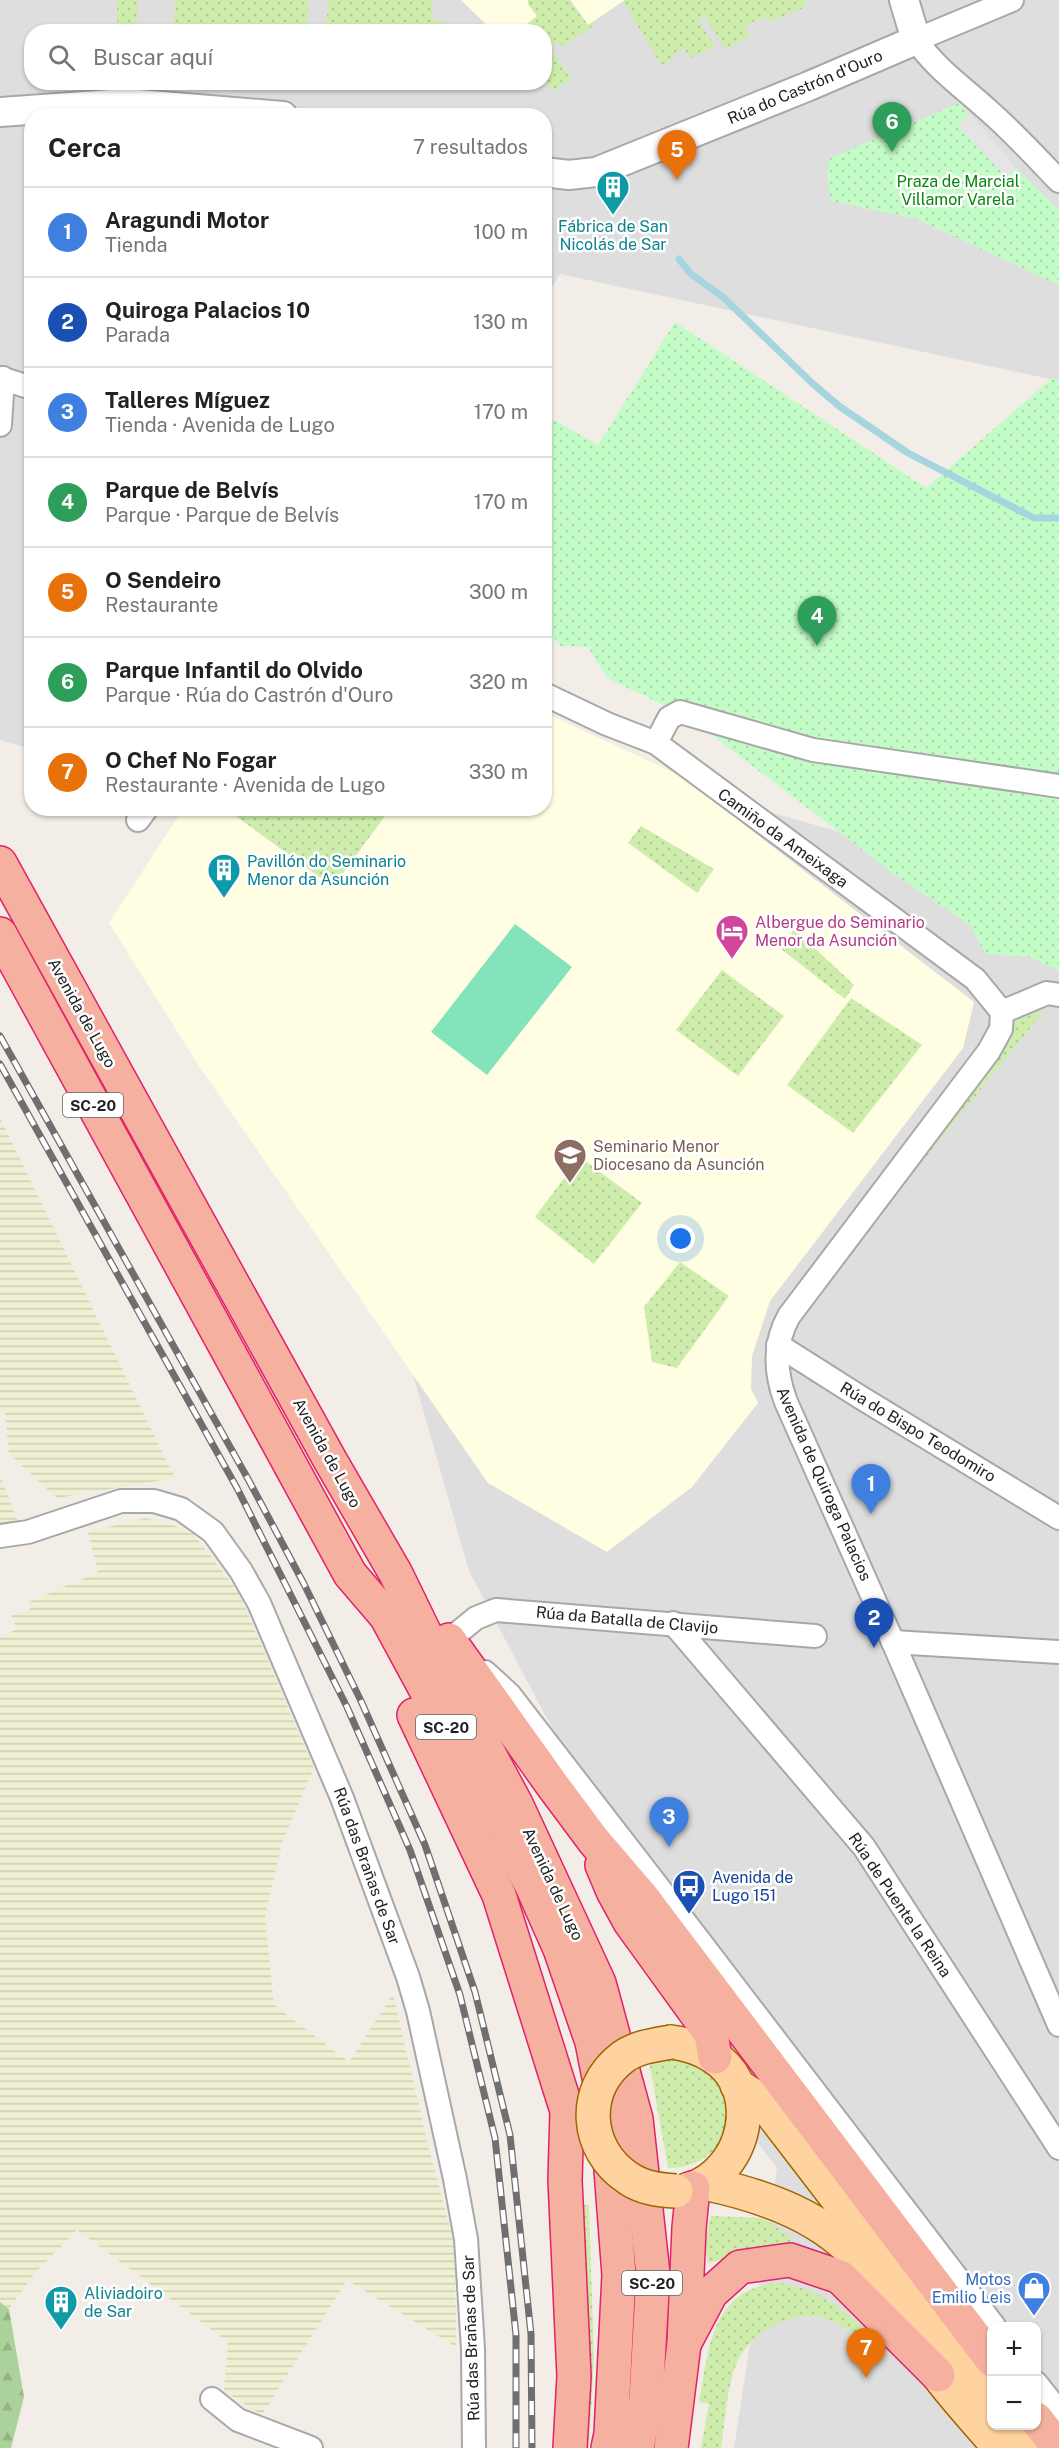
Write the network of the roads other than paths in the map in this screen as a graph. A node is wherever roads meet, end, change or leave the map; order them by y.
1 (904, 0) edge
2 (1012, 0) edge
3 (916, 40) junction
4 (56, 108) edge
5 (186, 108) edge
6 (24, 110) edge
7 (0, 112) edge
8 (552, 173) edge
9 (1059, 181) edge
10 (2, 378) edge
11 (24, 385) edge
12 (0, 425) edge
13 (552, 698) edge
14 (656, 743) junction
15 (1059, 786) edge
16 (0, 863) edge
17 (0, 933) edge
18 (1059, 995) edge
19 (1002, 1012) junction
20 (778, 1345) junction
21 (1059, 1518) edge
22 (0, 1536) edge
23 (350, 1575) junction
24 (409, 1599) junction
25 (673, 1623) junction
26 (815, 1636) dead end
27 (449, 1640) junction
28 (893, 1642) junction
29 (1059, 1652) edge
30 (594, 1840) junction
31 (642, 1897) junction
32 (674, 1983) junction
33 (1059, 2025) edge
34 (715, 2057) junction
35 (737, 2085) junction
36 (599, 2118) junction
37 (1059, 2148) edge
38 (691, 2188) junction
39 (991, 2322) edge
40 (684, 2344) junction
41 (987, 2353) edge
42 (938, 2375) junction
43 (1041, 2389) edge
44 (987, 2393) edge
45 (212, 2399) dead end
46 (1059, 2412) edge
47 (1041, 2425) edge
48 (1018, 2430) edge
49 (311, 2448) edge
50 (474, 2448) edge
51 (570, 2448) edge
52 (608, 2448) edge
53 (637, 2448) edge
54 (670, 2448) edge
55 (985, 2448) edge
56 (1000, 2448) edge
57 (1035, 2448) edge
58 (1059, 2448) edge

1 - 3 street
2 - 3 street, Rúa do Castrón d'Ouro
3 - 8 street, Rúa do Castrón d'Ouro
3 - 9 street
4 - 5 street
6 - 7 street
10 - 11 street
10 - 12 street
13 - 14 street, Camiño da Ameixaga
14 - 15 street
14 - 19 street, Camiño da Ameixaga
16 - 24 highway, Avenida de Lugo / SC-20
17 - 23 highway, Avenida de Lugo / SC-20
18 - 19 street
19 - 20 street, Avenida de Quiroga Palacios
20 - 21 street, Rúa do Bispo Teodomiro
20 - 28 street, Avenida de Quiroga Palacios
22 - 50 street, Rúa das Brañas de Sar
23 - 36 highway
23 - 36 highway, Avenida de Lugo / SC-20
24 - 27 highway
24 - 36 highway, Avenida de Lugo / SC-20
25 - 26 street, Rúa da Batalla de Clavijo
25 - 27 street, Rúa da Batalla de Clavijo
25 - 37 street, Rúa de Puente la Reina
27 - 30 highway
27 - 39 street
28 - 29 street
28 - 33 street, Avenida de Quiroga Palacios
30 - 31 highway
30 - 32 highway
31 - 32 highway
31 - 41 highway
32 - 34 highway
34 - 35 main road
34 - 36 main road, bridge
35 - 38 main road
35 - 44 main road
36 - 38 main road, Avenida de Lugo, bridge
36 - 51 highway
36 - 52 highway, SC-20
36 - 53 highway, SC-20
38 - 40 highway
38 - 42 main road, Avenida de Lugo
40 - 42 highway
40 - 54 highway
42 - 55 street, Avenida de Lugo
42 - 56 main road, Avenida de Lugo
43 - 46 street
45 - 49 street
47 - 58 highway
48 - 57 main road

